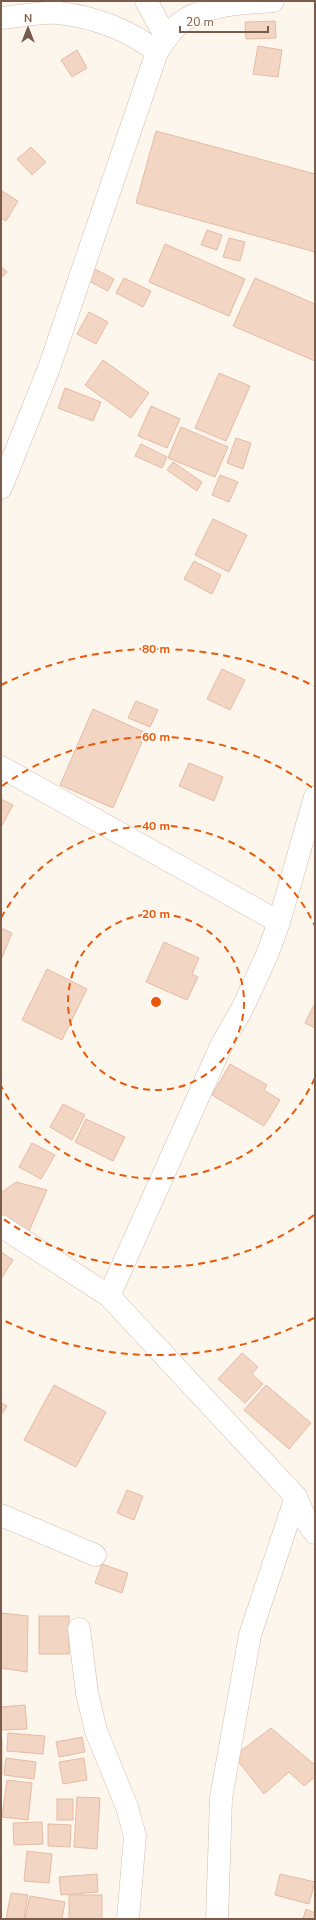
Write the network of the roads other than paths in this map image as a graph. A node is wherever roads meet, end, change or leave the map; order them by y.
1 (146, 1) edge
2 (273, 1) edge
3 (1, 18) edge
4 (162, 45) junction
5 (1, 488) edge
6 (1, 767) edge
7 (315, 797) edge
8 (279, 922) junction
9 (1, 1226) edge
10 (109, 1296) junction
11 (296, 1497) junction
12 (1, 1515) edge
13 (312, 1522) edge
14 (95, 1555) dead end
15 (79, 1629) dead end
16 (128, 1919) edge
17 (218, 1919) edge

1 - 4 street
2 - 4 street
3 - 4 street
4 - 5 street
6 - 8 street
7 - 8 street
8 - 10 street
9 - 10 street
10 - 11 street
11 - 13 street
11 - 17 street
12 - 14 street
15 - 16 street

